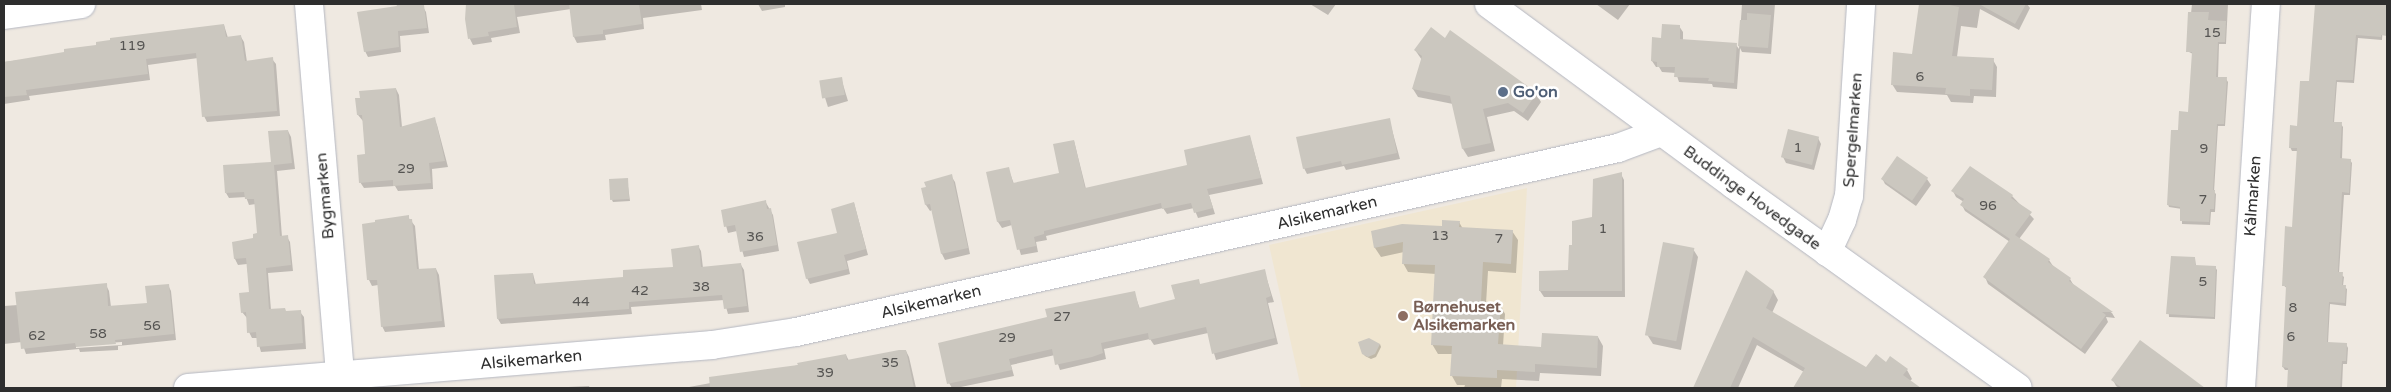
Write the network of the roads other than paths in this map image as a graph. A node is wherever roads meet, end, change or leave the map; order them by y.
1 (81, 4) edge
2 (309, 4) edge
3 (1489, 4) edge
4 (1861, 4) edge
5 (2266, 4) edge
6 (4, 15) edge
7 (1660, 132) junction
8 (1827, 252) junction
9 (340, 382) edge
10 (188, 388) edge
11 (2018, 388) edge
12 (2241, 388) edge

1 - 6 street
2 - 9 street, Bygmarken
3 - 7 street, Buddinge Hovedgade
4 - 8 street, Spergelmarken
5 - 12 street, Kålmarken
7 - 8 street, Buddinge Hovedgade
7 - 9 street, Alsikemarken
8 - 11 street, Buddinge Hovedgade
9 - 10 street, Alsikemarken

